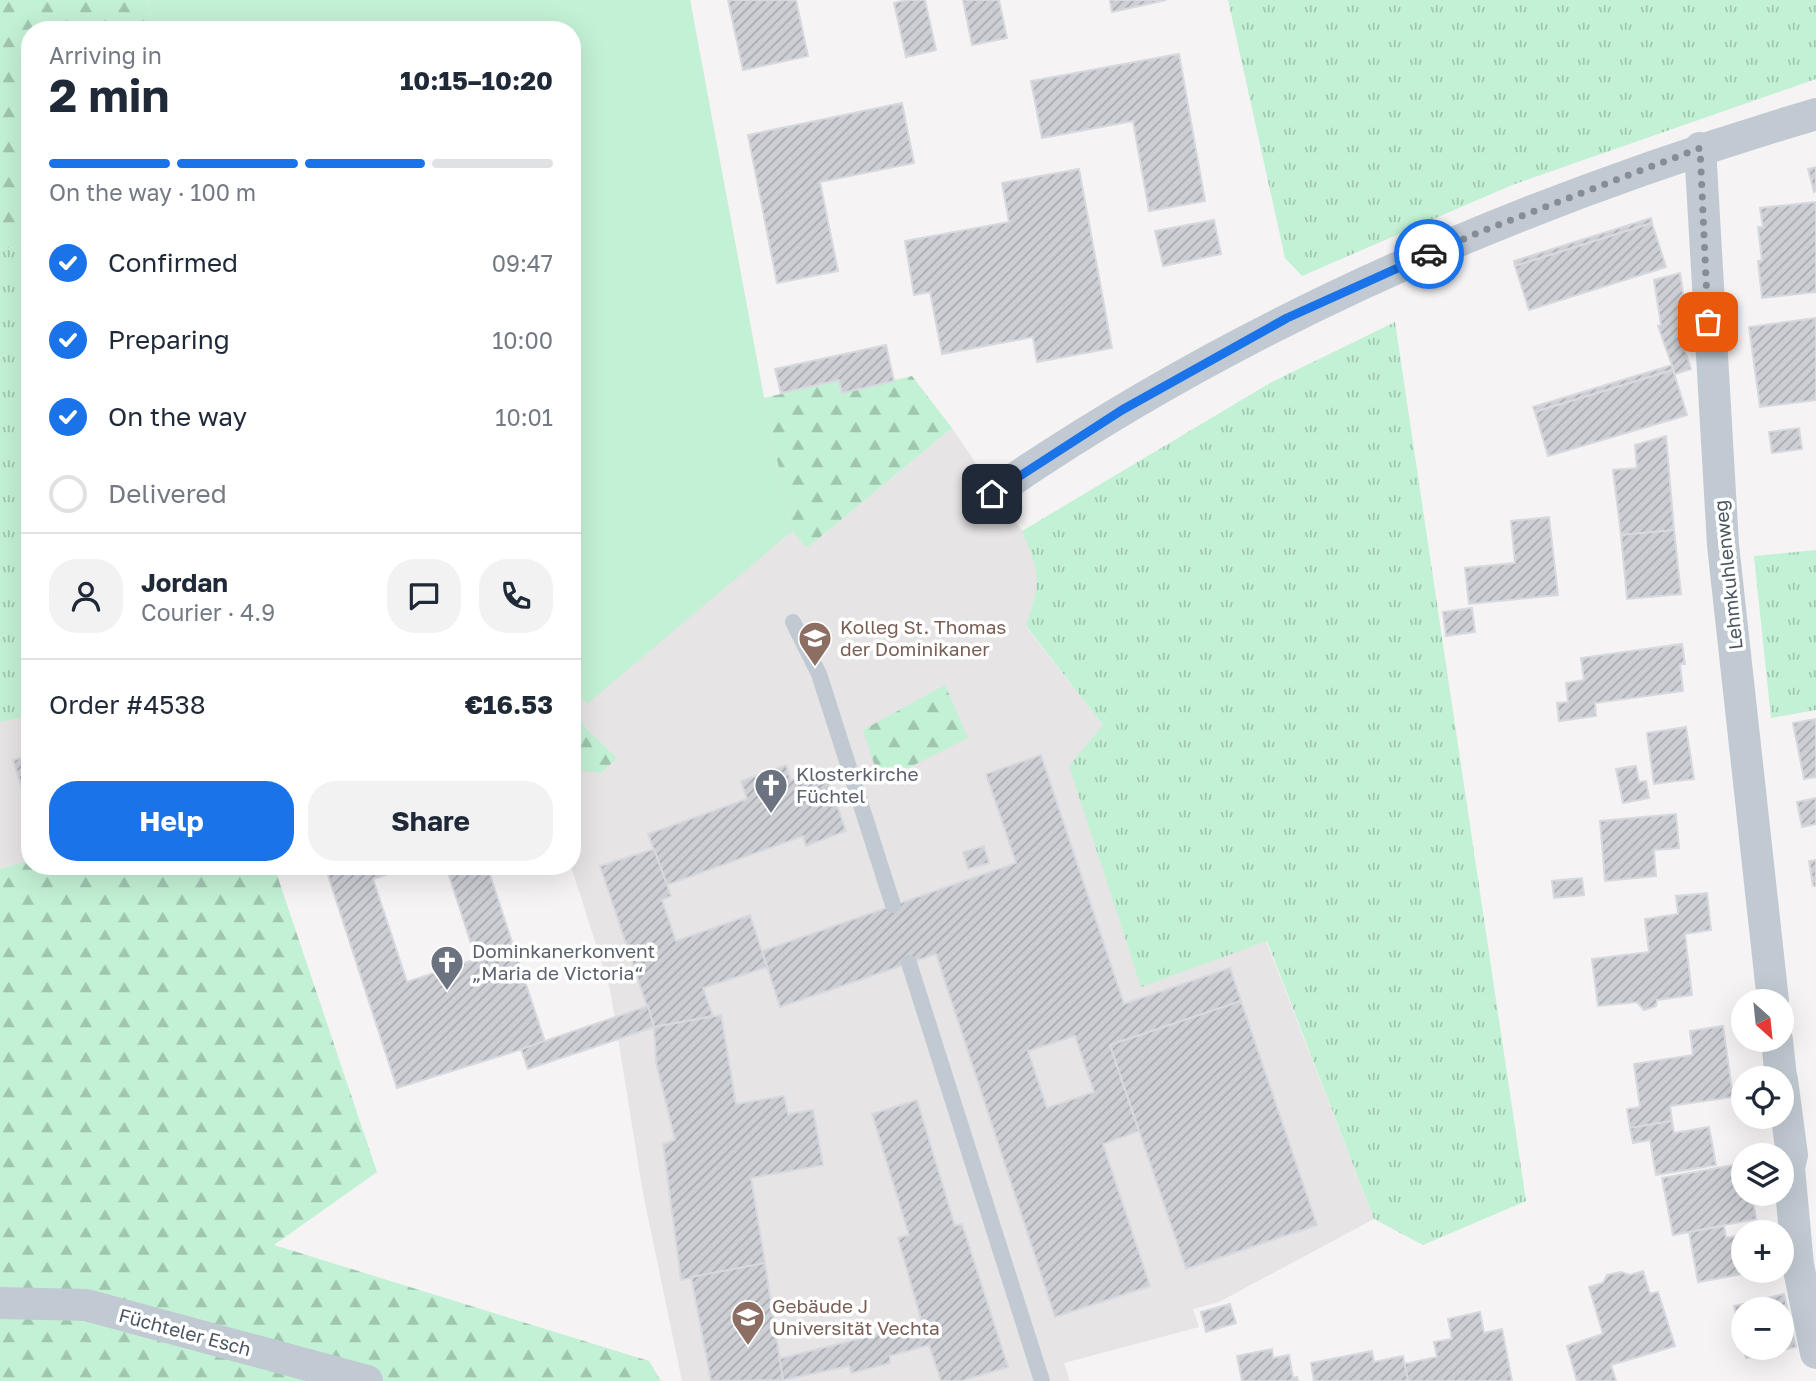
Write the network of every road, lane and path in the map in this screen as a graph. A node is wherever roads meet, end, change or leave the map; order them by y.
1 (1816, 114) edge
2 (1700, 148) junction
3 (992, 494) dead end
4 (793, 622) dead end
5 (893, 905) dead end
6 (909, 963) dead end
7 (1772, 989) edge
8 (1788, 1129) edge
9 (0, 1303) edge
10 (1816, 1353) edge
11 (367, 1381) edge
12 (1042, 1381) edge

1 - 2 street
2 - 3 street
2 - 7 street, Lehmkuhlenweg
4 - 5 lane
6 - 12 lane
8 - 10 street
9 - 11 street, Füchteler Esch

